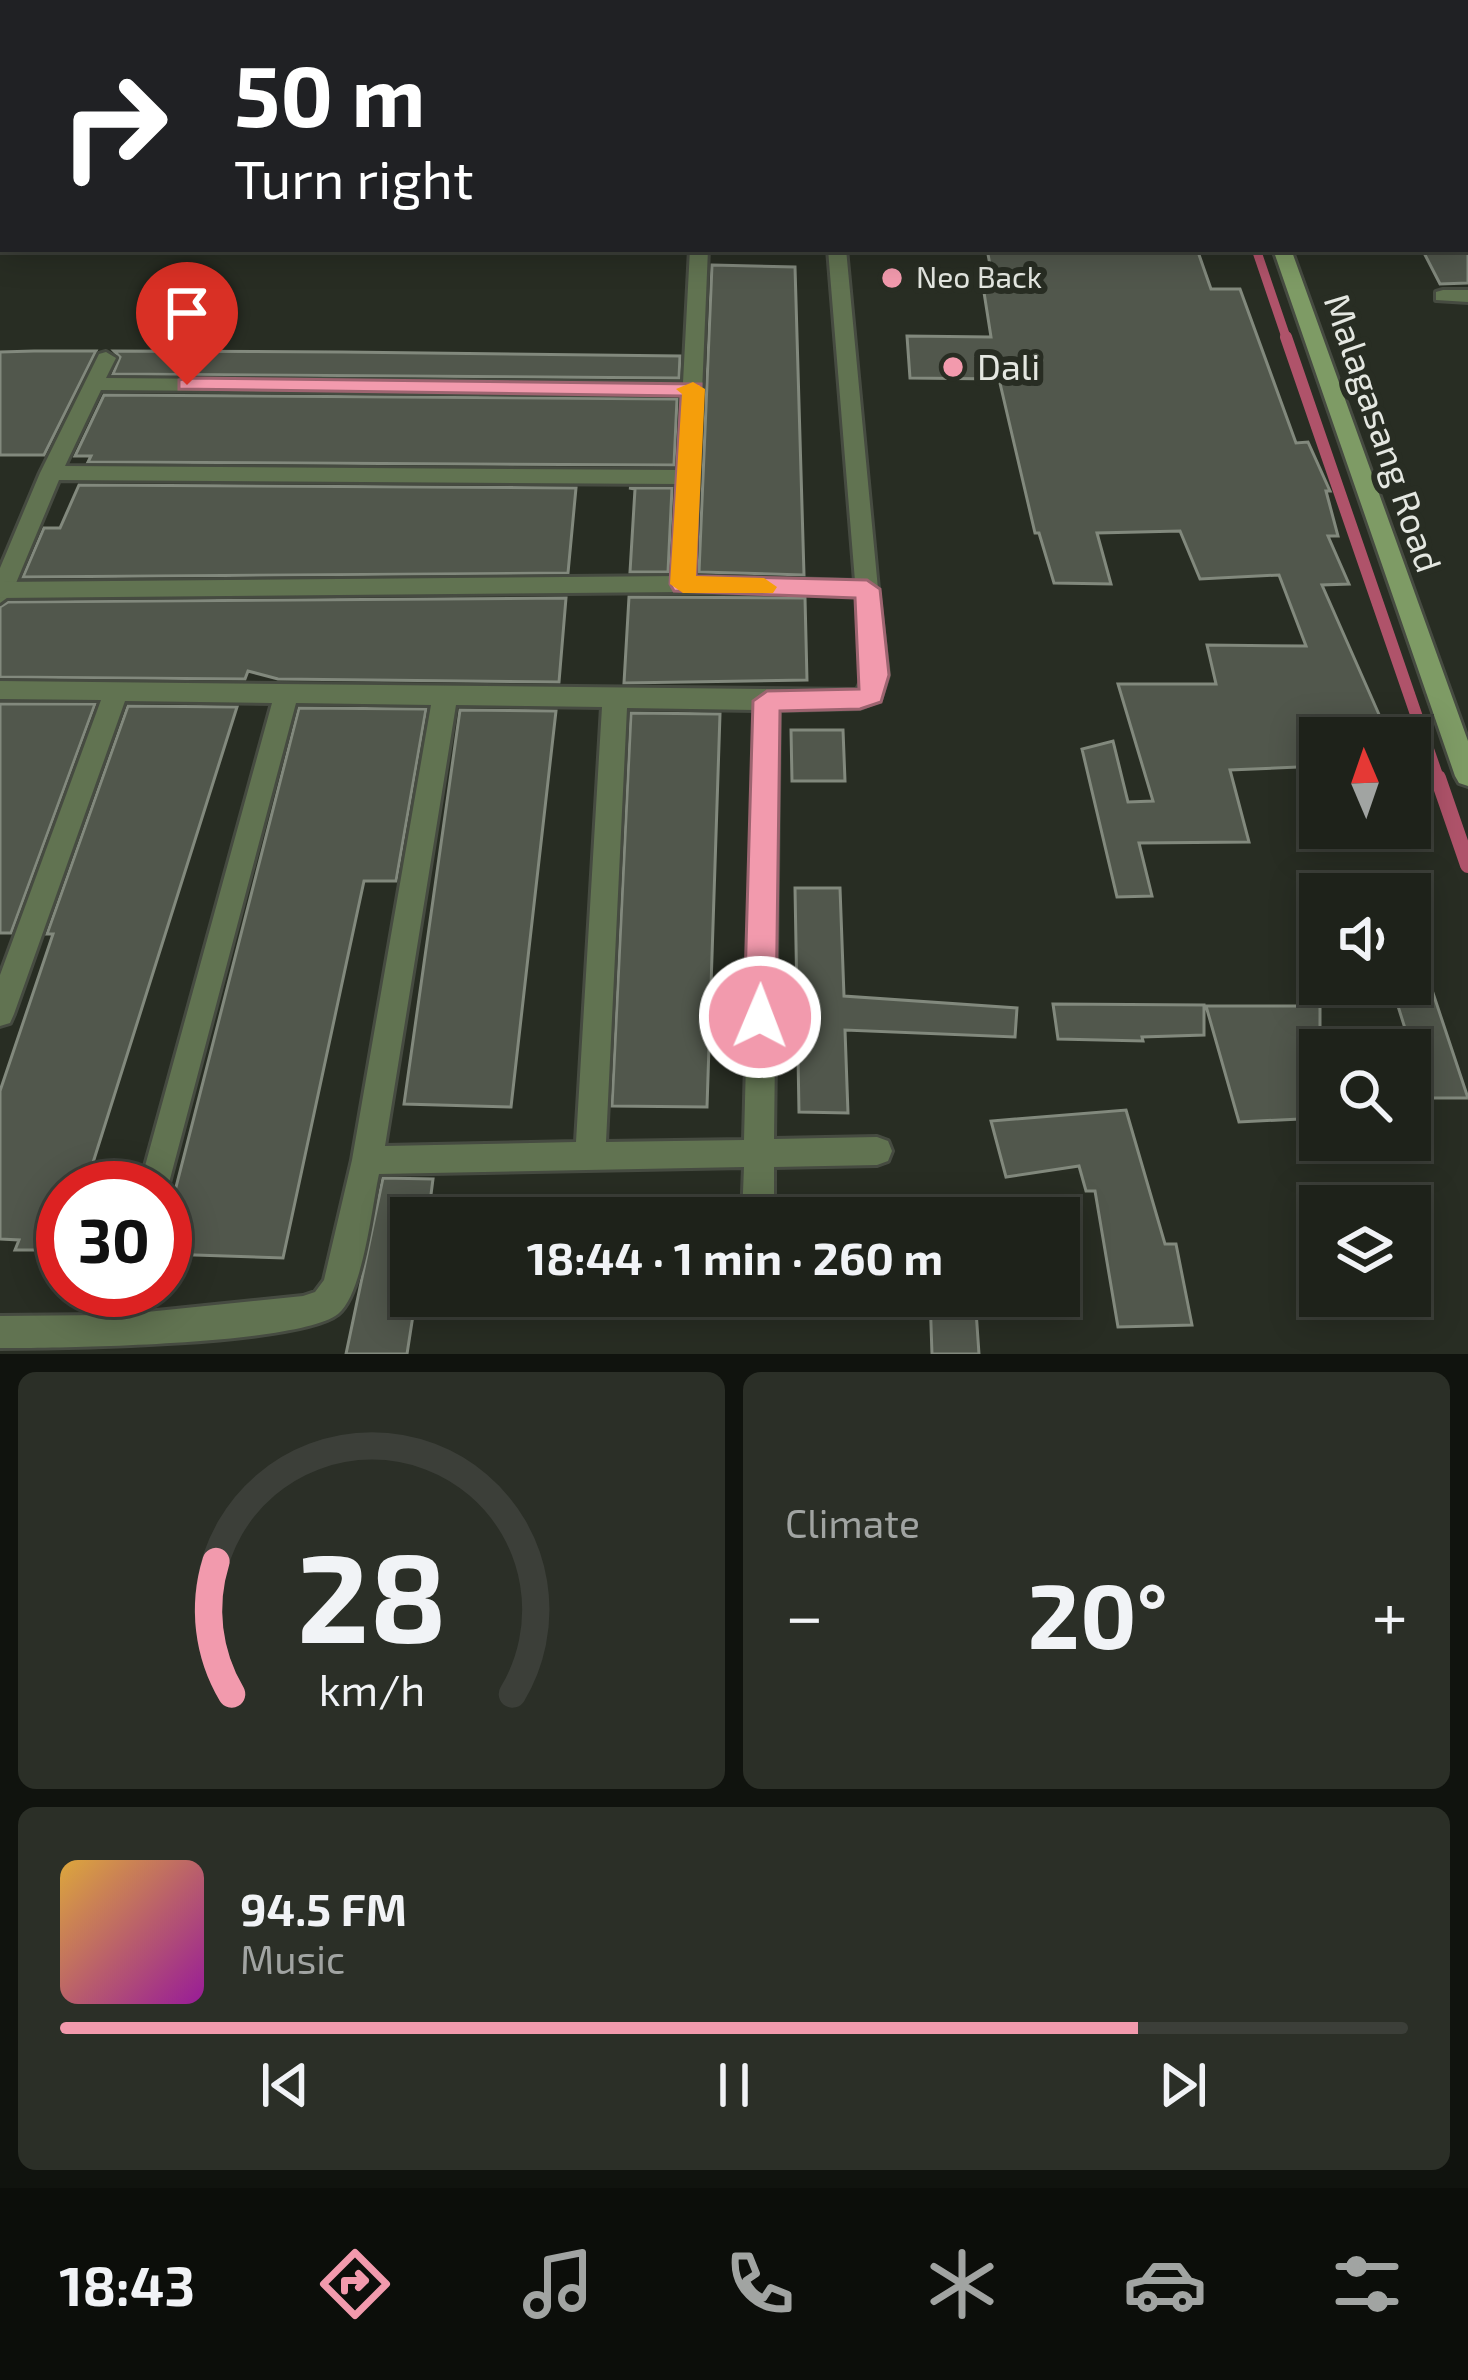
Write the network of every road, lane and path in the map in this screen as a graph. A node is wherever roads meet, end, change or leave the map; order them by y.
1 (699, 252) edge
2 (837, 252) edge
3 (1283, 252) edge
4 (1443, 296) dead end
5 (1468, 296) edge
6 (106, 358) dead end
7 (95, 384) junction
8 (693, 389) junction
9 (51, 473) junction
10 (688, 477) junction
11 (683, 584) junction
12 (867, 589) junction
13 (1, 591) edge
14 (0, 690) edge
15 (116, 692) junction
16 (286, 696) junction
17 (446, 697) junction
18 (615, 700) junction
19 (767, 701) junction
20 (1468, 776) edge
21 (0, 1014) edge
22 (877, 1151) dead end
23 (757, 1152) junction
24 (590, 1156) junction
25 (367, 1160) junction
26 (161, 1161) edge
27 (758, 1197) edge
28 (120, 1317) edge
29 (116, 1331) junction
30 (0, 1332) edge

1 - 8 street
2 - 12 street
3 - 20 main road, Malagasang Road
4 - 5 street
6 - 7 street
7 - 8 street
7 - 9 street
8 - 10 street
9 - 10 street
9 - 13 street
10 - 11 street
11 - 12 street
11 - 13 street
12 - 19 street
14 - 15 street
15 - 16 street
15 - 21 street
16 - 17 street
16 - 26 street
17 - 18 street
17 - 25 street
18 - 19 street
18 - 24 street
19 - 23 street
22 - 23 street
23 - 24 street
23 - 27 street
24 - 25 street
25 - 29 street
28 - 29 street
29 - 30 street

